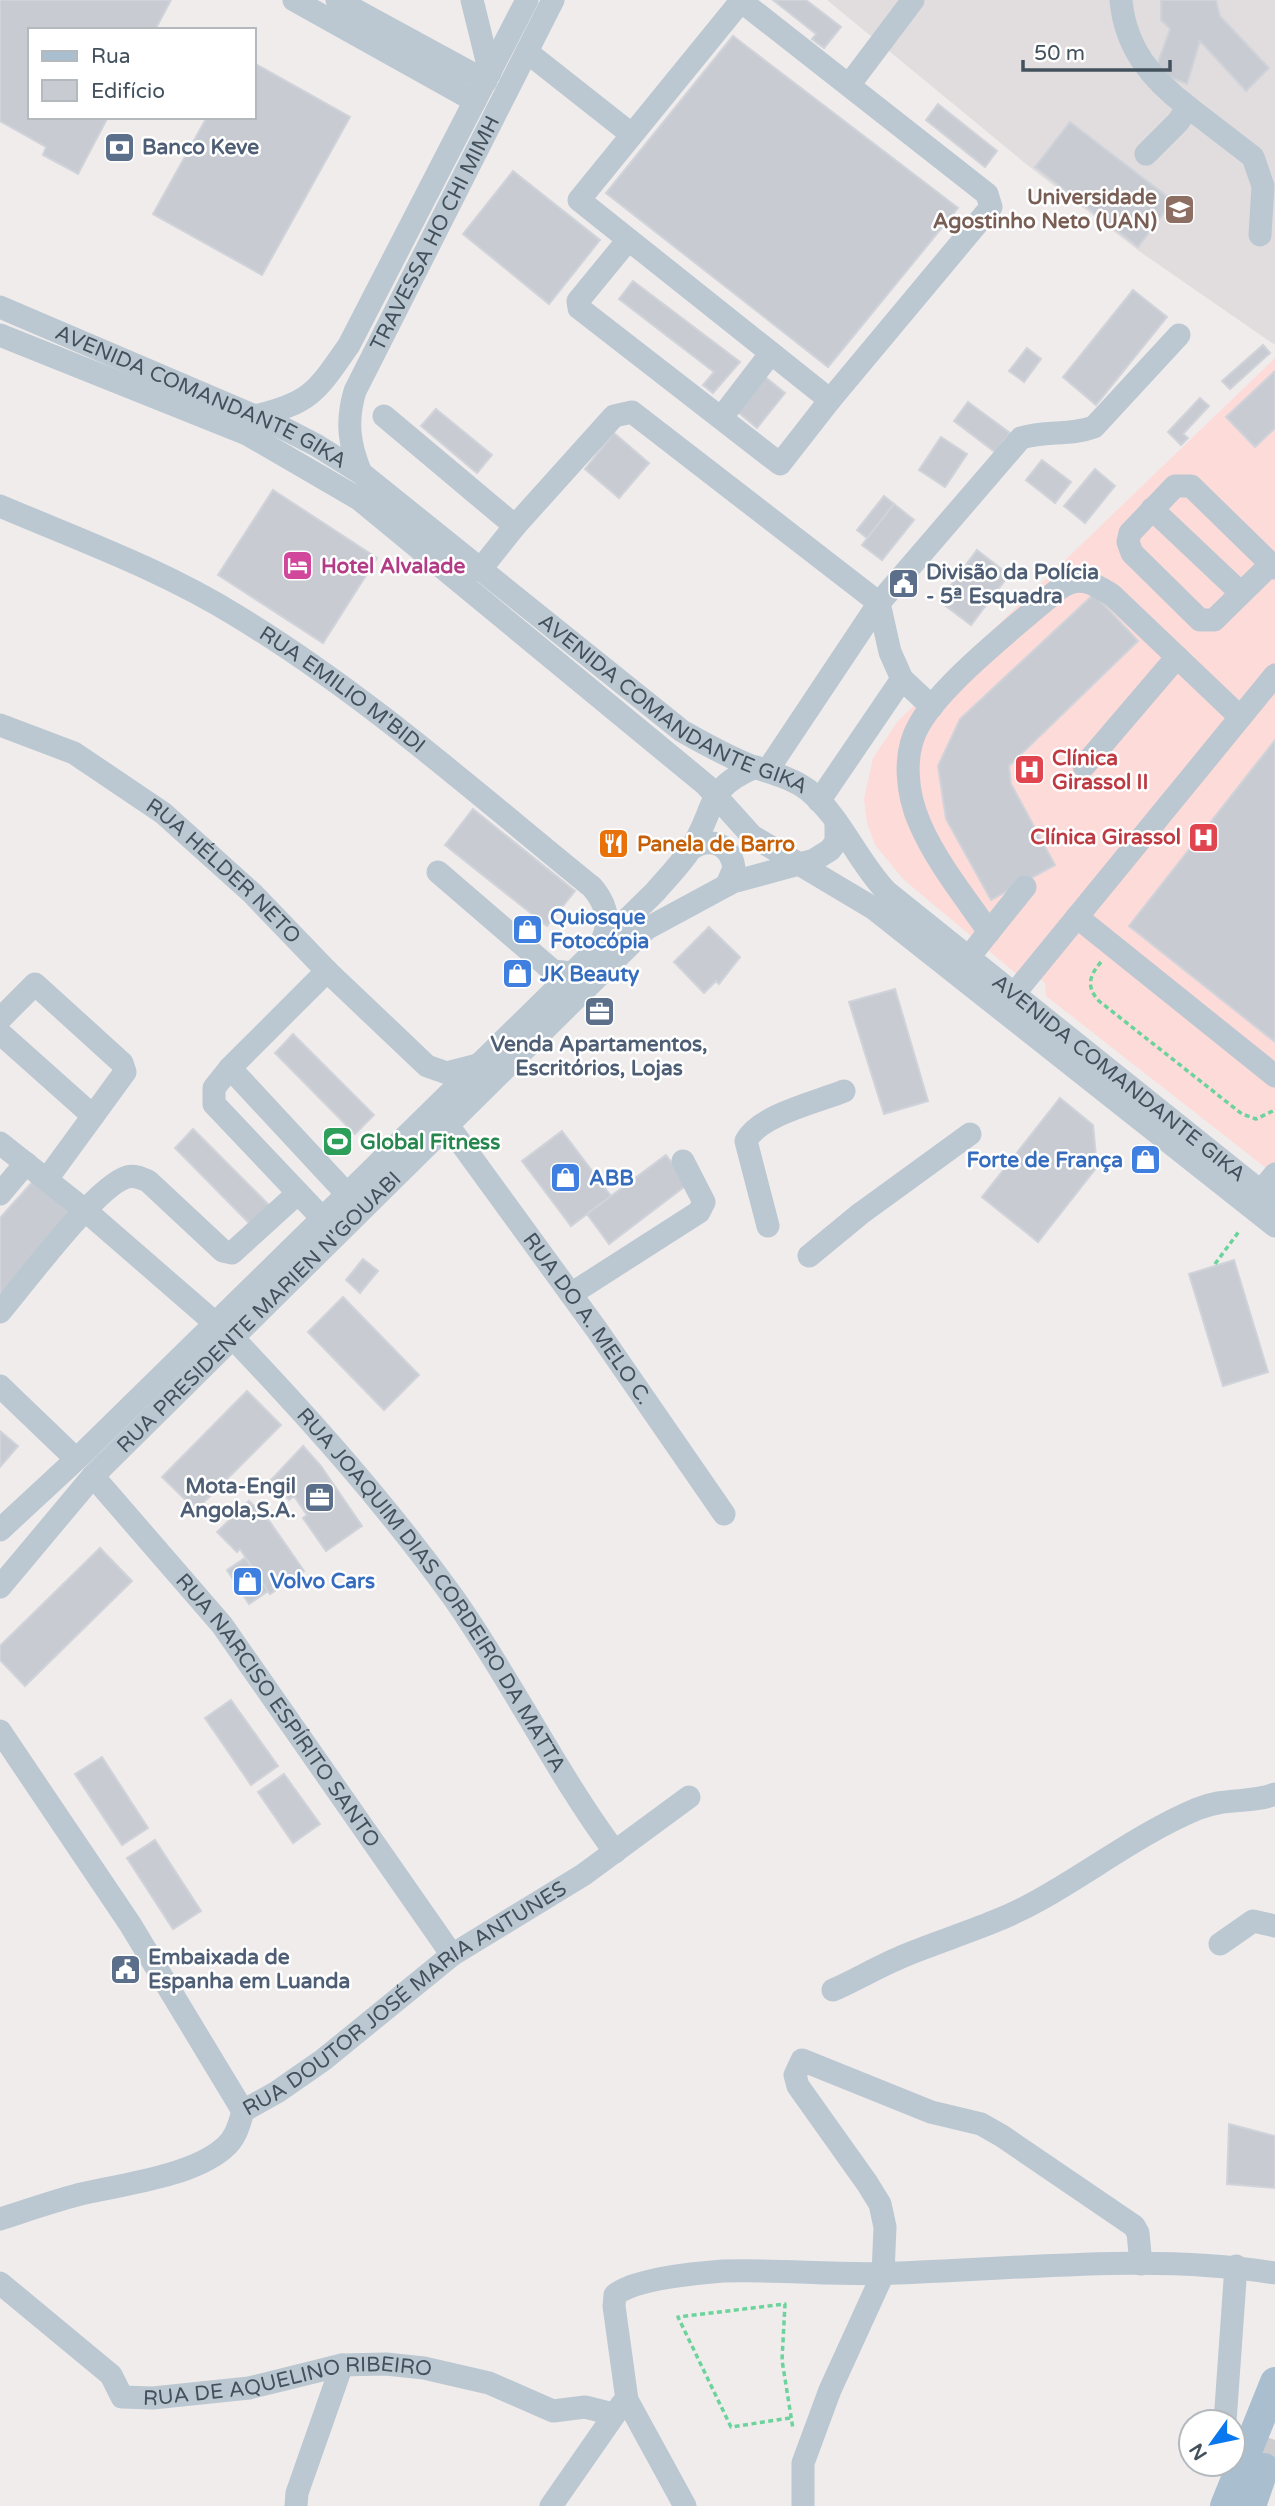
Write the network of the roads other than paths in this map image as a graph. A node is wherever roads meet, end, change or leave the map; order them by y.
1 (294, 0) edge
2 (337, 0) edge
3 (472, 0) edge
4 (527, 0) edge
5 (553, 0) edge
6 (740, 0) edge
7 (913, 0) edge
8 (1121, 0) edge
9 (527, 52) junction
10 (484, 85) junction
11 (849, 85) junction
12 (1188, 107) junction
13 (631, 134) junction
14 (1146, 154) dead end
15 (1260, 235) dead end
16 (628, 240) junction
17 (0, 307) edge
18 (0, 335) edge
19 (1179, 335) dead end
20 (771, 353) junction
21 (830, 400) junction
22 (255, 416) junction
23 (384, 416) dead end
24 (721, 418) junction
25 (361, 473) junction
26 (0, 506) edge
27 (1152, 509) junction
28 (515, 526) junction
29 (1273, 566) edge
30 (480, 570) junction
31 (1241, 593) junction
32 (878, 603) junction
33 (1177, 657) junction
34 (1275, 675) edge
35 (902, 679) junction
36 (932, 707) junction
37 (1240, 717) junction
38 (0, 724) edge
39 (1084, 766) dead end
40 (762, 769) junction
41 (715, 796) junction
42 (819, 801) junction
43 (836, 821) junction
44 (691, 849) junction
45 (803, 864) junction
46 (438, 872) dead end
47 (727, 884) junction
48 (592, 887) junction
49 (1025, 887) dead end
50 (655, 892) junction
51 (1077, 917) junction
52 (989, 932) junction
53 (596, 950) junction
54 (968, 958) junction
55 (327, 971) junction
56 (560, 978) junction
57 (1014, 994) junction
58 (0, 1019) edge
59 (0, 1033) edge
60 (417, 1058) junction
61 (479, 1065) junction
62 (230, 1068) junction
63 (1275, 1076) edge
64 (844, 1091) dead end
65 (93, 1116) junction
66 (447, 1124) junction
67 (418, 1125) junction
68 (970, 1134) dead end
69 (0, 1143) edge
70 (683, 1161) dead end
71 (26, 1163) junction
72 (47, 1179) junction
73 (1270, 1189) edge
74 (298, 1193) junction
75 (0, 1194) edge
76 (347, 1194) junction
77 (86, 1211) junction
78 (322, 1219) junction
79 (768, 1226) dead end
80 (1275, 1226) edge
81 (809, 1256) dead end
82 (571, 1294) junction
83 (0, 1312) edge
84 (224, 1330) junction
85 (0, 1386) edge
86 (76, 1460) junction
87 (93, 1476) junction
88 (723, 1514) dead end
89 (0, 1530) edge
90 (0, 1587) edge
91 (4, 1744) edge
92 (1275, 1794) edge
93 (690, 1797) dead end
94 (615, 1853) junction
95 (1275, 1926) edge
96 (1220, 1944) dead end
97 (452, 1955) junction
98 (833, 1990) dead end
99 (243, 2111) junction
100 (0, 2219) edge
101 (1141, 2264) junction
102 (1236, 2266) junction
103 (1275, 2273) edge
104 (883, 2274) junction
105 (0, 2283) edge
106 (342, 2365) junction
107 (1275, 2382) edge
108 (620, 2407) junction
109 (1226, 2408) edge
110 (1258, 2452) edge
111 (296, 2506) edge
112 (551, 2506) edge
113 (685, 2506) edge
114 (803, 2506) edge
115 (1225, 2506) edge
116 (1251, 2506) edge
117 (1264, 2506) edge

1 - 10 street
2 - 10 street
3 - 10 street
4 - 10 street, TRAVESSA HO CHI MIMH
5 - 9 street, TRAVESSA HO CHI MIMH
6 - 11 street
6 - 13 street
7 - 11 street
8 - 12 street
9 - 13 street
9 - 25 street, TRAVESSA HO CHI MIMH
10 - 22 street, TRAVESSA HO CHI MIMH
11 - 21 street
12 - 14 street
12 - 15 street
13 - 16 street
16 - 20 street
16 - 24 street
17 - 22 street, AVENIDA COMANDANTE GIKA
18 - 41 street, AVENIDA COMANDANTE GIKA
19 - 32 street
20 - 21 street
20 - 24 street
21 - 24 street
22 - 25 street, AVENIDA COMANDANTE GIKA
23 - 28 street
25 - 30 street, AVENIDA COMANDANTE GIKA
26 - 48 street, RUA EMILIO M'BIDI
27 - 29 street
27 - 31 street
27 - 31 street
28 - 30 street
28 - 32 street
29 - 31 street
30 - 40 street, AVENIDA COMANDANTE GIKA
32 - 35 street
32 - 40 street
33 - 36 street
33 - 37 street
33 - 39 street
34 - 37 street
35 - 36 street
35 - 42 street
36 - 52 street
37 - 51 street
38 - 55 street, RUA HÉLDER NETO
40 - 41 street
40 - 42 street, AVENIDA COMANDANTE GIKA
41 - 44 street, RUA PRESIDENTE MARIEN N'GOUABI
41 - 45 street, AVENIDA COMANDANTE GIKA
42 - 43 street, AVENIDA COMANDANTE GIKA
43 - 45 street, RUA PRESIDENTE MARIEN N'GOUABI
43 - 54 street, AVENIDA COMANDANTE GIKA
44 - 47 street
44 - 50 street, RUA PRESIDENTE MARIEN N'GOUABI
45 - 47 street, RUA PRESIDENTE MARIEN N'GOUABI
45 - 80 street, AVENIDA COMANDANTE GIKA
46 - 56 street
47 - 66 street, RUA PRESIDENTE MARIEN N'GOUABI
48 - 50 street
48 - 53 street, RUA EMILIO M'BIDI
49 - 52 street
50 - 53 street, RUA PRESIDENTE MARIEN N'GOUABI
51 - 57 street
51 - 63 street
52 - 54 street
53 - 56 street, RUA PRESIDENTE MARIEN N'GOUABI
54 - 57 street, AVENIDA COMANDANTE GIKA
55 - 60 street, RUA HÉLDER NETO
55 - 62 street
56 - 61 street, RUA PRESIDENTE MARIEN N'GOUABI
57 - 73 street, AVENIDA COMANDANTE GIKA
58 - 65 street
59 - 65 street
60 - 61 street, RUA HÉLDER NETO
60 - 67 street, RUA HÉLDER NETO
61 - 67 street, RUA PRESIDENTE MARIEN N'GOUABI
62 - 74 street
62 - 76 street
64 - 79 street
65 - 72 street
66 - 82 street, RUA DO A. MELO C.
66 - 84 street, RUA PRESIDENTE MARIEN N'GOUABI
67 - 76 street, RUA PRESIDENTE MARIEN N'GOUABI
68 - 81 street
69 - 71 street, RUA JOAQUIM DIAS CORDEIRO DA MATTA
70 - 82 street
71 - 72 street, RUA JOAQUIM DIAS CORDEIRO DA MATTA
71 - 75 street
72 - 77 street, RUA JOAQUIM DIAS CORDEIRO DA MATTA
74 - 77 street
74 - 78 street
76 - 78 street, RUA PRESIDENTE MARIEN N'GOUABI
77 - 83 street
77 - 84 street, RUA JOAQUIM DIAS CORDEIRO DA MATTA
78 - 84 street, RUA PRESIDENTE MARIEN N'GOUABI
82 - 88 street, RUA DO A. MELO C.
84 - 86 street, RUA PRESIDENTE MARIEN N'GOUABI
84 - 87 street, RUA PRESIDENTE MARIEN N'GOUABI
84 - 94 street, RUA JOAQUIM DIAS CORDEIRO DA MATTA
85 - 86 street
86 - 89 street, RUA PRESIDENTE MARIEN N'GOUABI
87 - 90 street, RUA PRESIDENTE MARIEN N'GOUABI
87 - 97 street, RUA NARCISO ESPÍRITO SANTO
91 - 99 street
92 - 98 street
93 - 94 street, RUA DOUTOR JOSÉ MARIA ANTUNES
94 - 97 street, RUA DOUTOR JOSÉ MARIA ANTUNES
95 - 96 street
97 - 99 street, RUA DOUTOR JOSÉ MARIA ANTUNES
99 - 100 street, RUA DOUTOR JOSÉ MARIA ANTUNES
101 - 102 street
101 - 104 street
101 - 104 street
102 - 103 street
102 - 109 street
104 - 108 street
104 - 114 street
105 - 106 street, RUA DE AQUELINO RIBEIRO
106 - 108 street, RUA DE AQUELINO RIBEIRO
106 - 111 street
107 - 110 main road
108 - 112 street
108 - 113 street
110 - 115 main road
110 - 116 main road
110 - 117 main road

